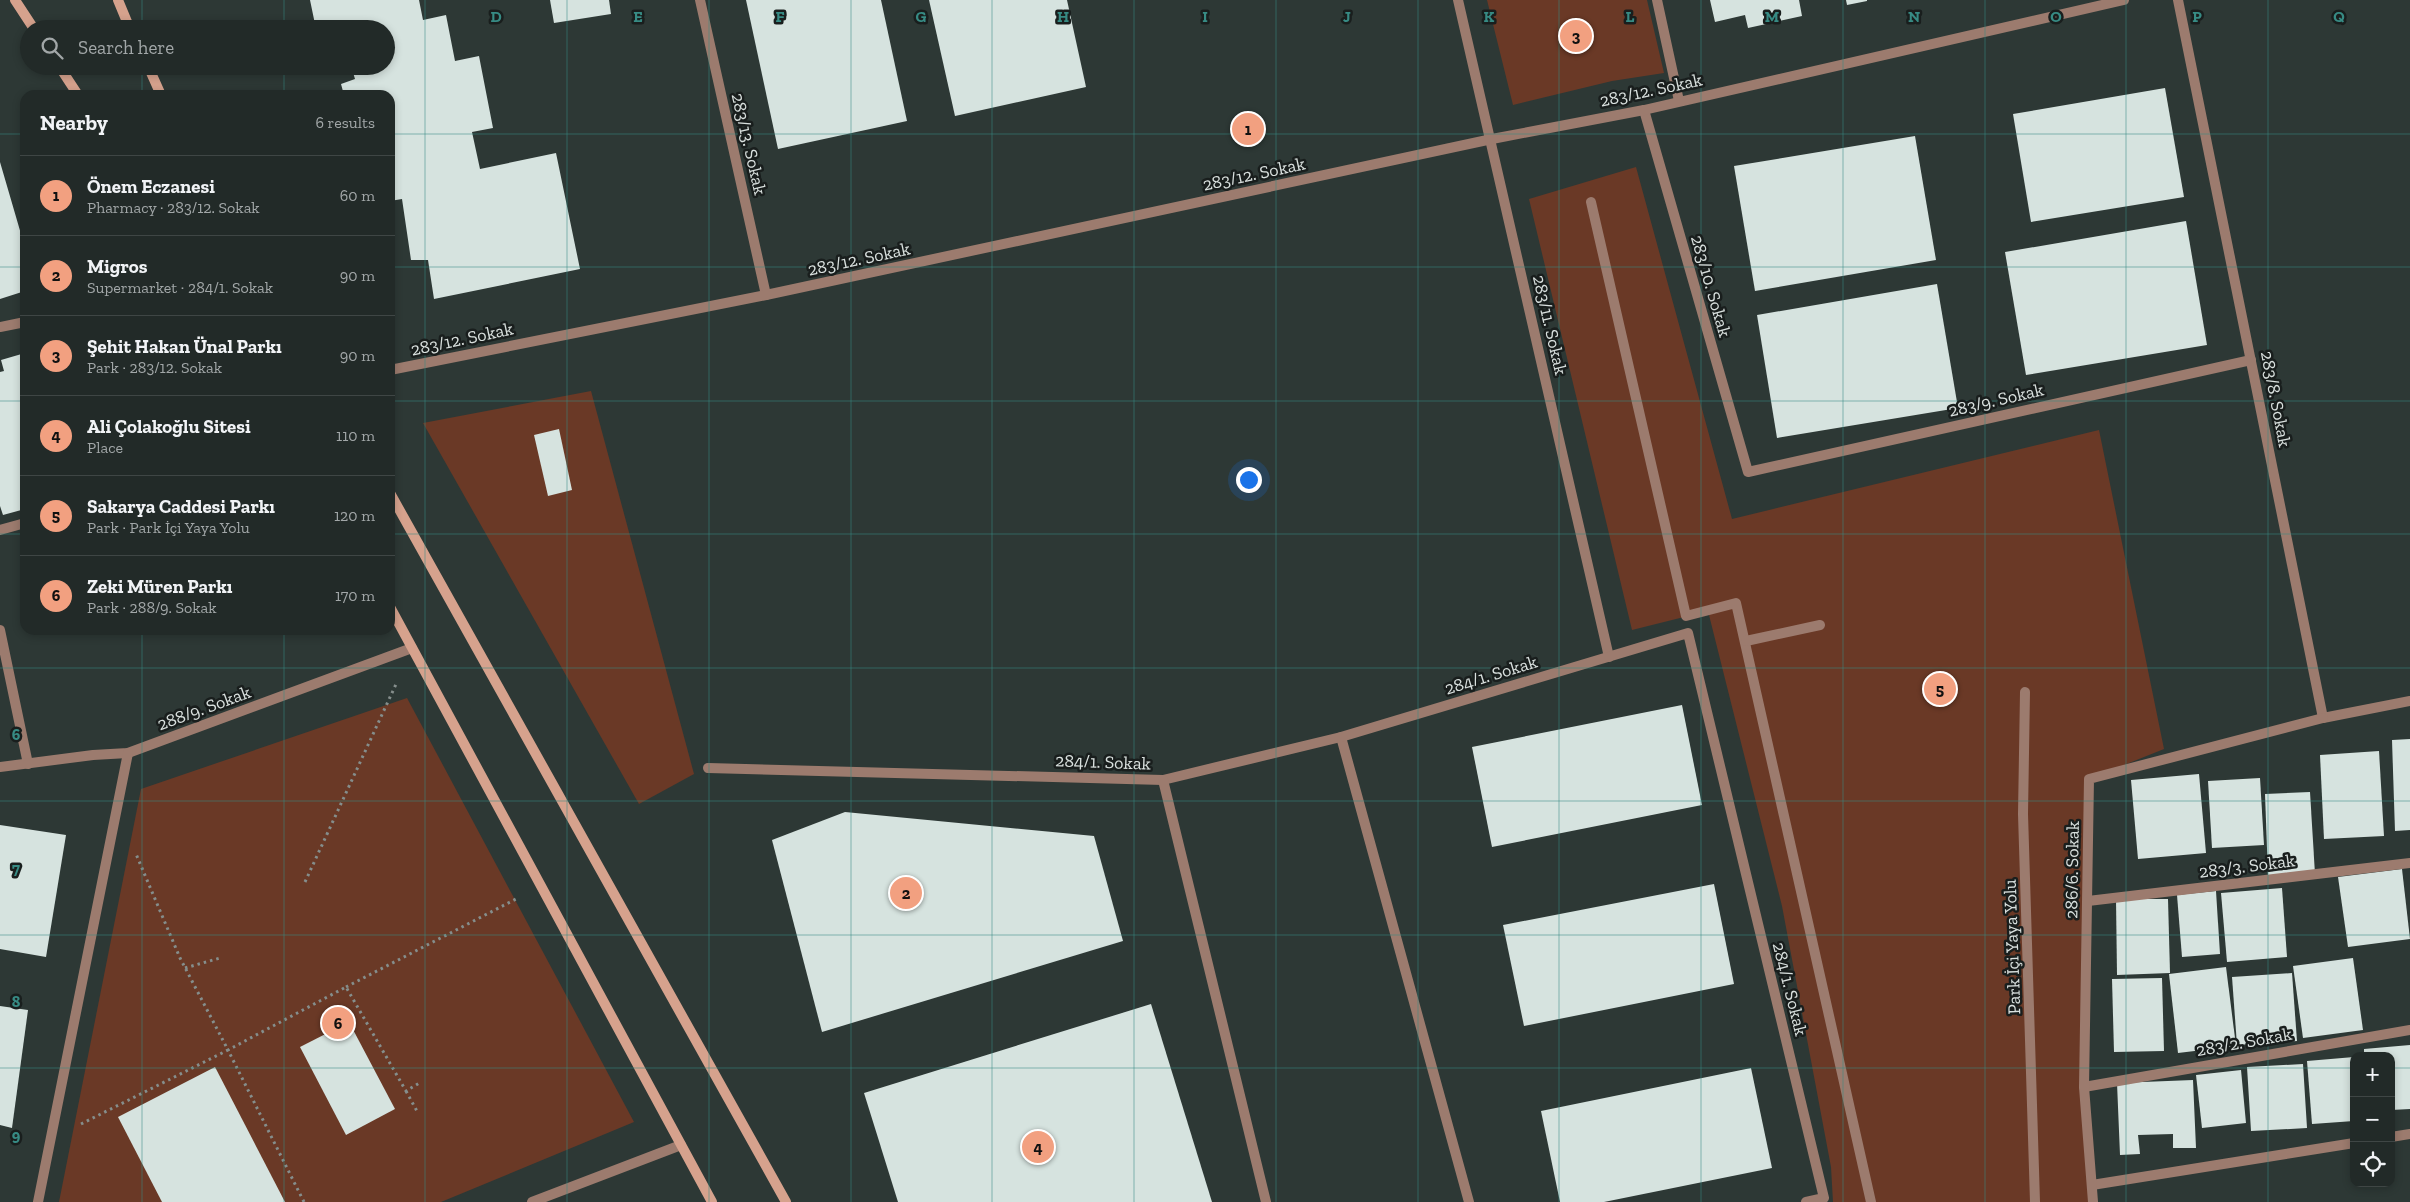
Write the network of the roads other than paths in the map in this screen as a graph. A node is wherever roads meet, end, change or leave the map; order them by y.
1 (15, 0) edge
2 (118, 0) edge
3 (700, 0) edge
4 (1458, 0) edge
5 (1657, 0) edge
6 (2124, 0) edge
7 (2178, 0) edge
8 (28, 20) edge
9 (126, 20) edge
10 (65, 75) edge
11 (152, 75) edge
12 (75, 90) edge
13 (160, 90) edge
14 (1679, 101) junction
15 (1644, 110) junction
16 (1492, 139) junction
17 (1591, 202) dead end
18 (766, 295) junction
19 (20, 323) edge
20 (0, 328) edge
21 (2251, 360) junction
22 (395, 369) edge
23 (1748, 472) joint
24 (395, 502) edge
25 (20, 524) edge
26 (0, 530) edge
27 (395, 616) edge
28 (1820, 625) dead end
29 (0, 630) edge
30 (1746, 641) junction
31 (412, 648) junction
32 (1608, 657) junction
33 (2025, 692) dead end
34 (2410, 701) edge
35 (2323, 718) junction
36 (1341, 737) junction
37 (128, 753) junction
38 (28, 764) junction
39 (0, 767) edge
40 (708, 768) dead end
41 (1163, 780) junction
42 (2410, 863) edge
43 (2088, 901) junction
44 (2410, 1030) edge
45 (2084, 1086) junction
46 (2410, 1134) edge
47 (2395, 1136) edge
48 (2350, 1144) edge
49 (681, 1146) junction
50 (2092, 1185) junction
51 (38, 1202) edge
52 (532, 1202) edge
53 (712, 1202) edge
54 (786, 1202) edge
55 (1266, 1202) edge
56 (1469, 1202) edge
57 (1806, 1202) edge
58 (1872, 1202) edge
59 (2035, 1202) edge
60 (2093, 1202) edge

1 - 8 main road
2 - 9 main road
3 - 18 street, 283/13. Sokak
4 - 16 street, 283/11. Sokak
5 - 14 street
6 - 14 street, 283/12. Sokak
7 - 21 street, 283/8. Sokak
10 - 12 main road
11 - 13 main road
14 - 15 street, 283/12. Sokak
15 - 16 street, 283/12. Sokak
15 - 23 street, 283/10. Sokak
16 - 18 street, 283/12. Sokak
16 - 32 street, 283/11. Sokak
17 - 30 street
18 - 22 street, 283/12. Sokak
19 - 20 street
21 - 23 street, 283/9. Sokak
21 - 35 street, 283/8. Sokak
24 - 54 main road
25 - 26 street
27 - 31 main road
28 - 30 street
29 - 38 street
30 - 58 street
31 - 37 street, 288/9. Sokak
31 - 49 main road
32 - 36 street, 284/1. Sokak
32 - 57 street, 284/1. Sokak
33 - 59 street, Park İçi Yaya Yolu
34 - 35 street
35 - 43 street, 286/6. Sokak
36 - 41 street, 284/1. Sokak
36 - 56 street
37 - 38 street, 288/9. Sokak
37 - 51 street
38 - 39 street, 288/9. Sokak
40 - 41 street, 284/1. Sokak
41 - 55 street
42 - 43 street, 283/3. Sokak
43 - 45 street, 286/6. Sokak
44 - 45 street, 283/2. Sokak
45 - 50 street, 286/6. Sokak
46 - 47 street
48 - 50 street
49 - 52 street
49 - 53 main road
50 - 60 street, 286/6. Sokak

